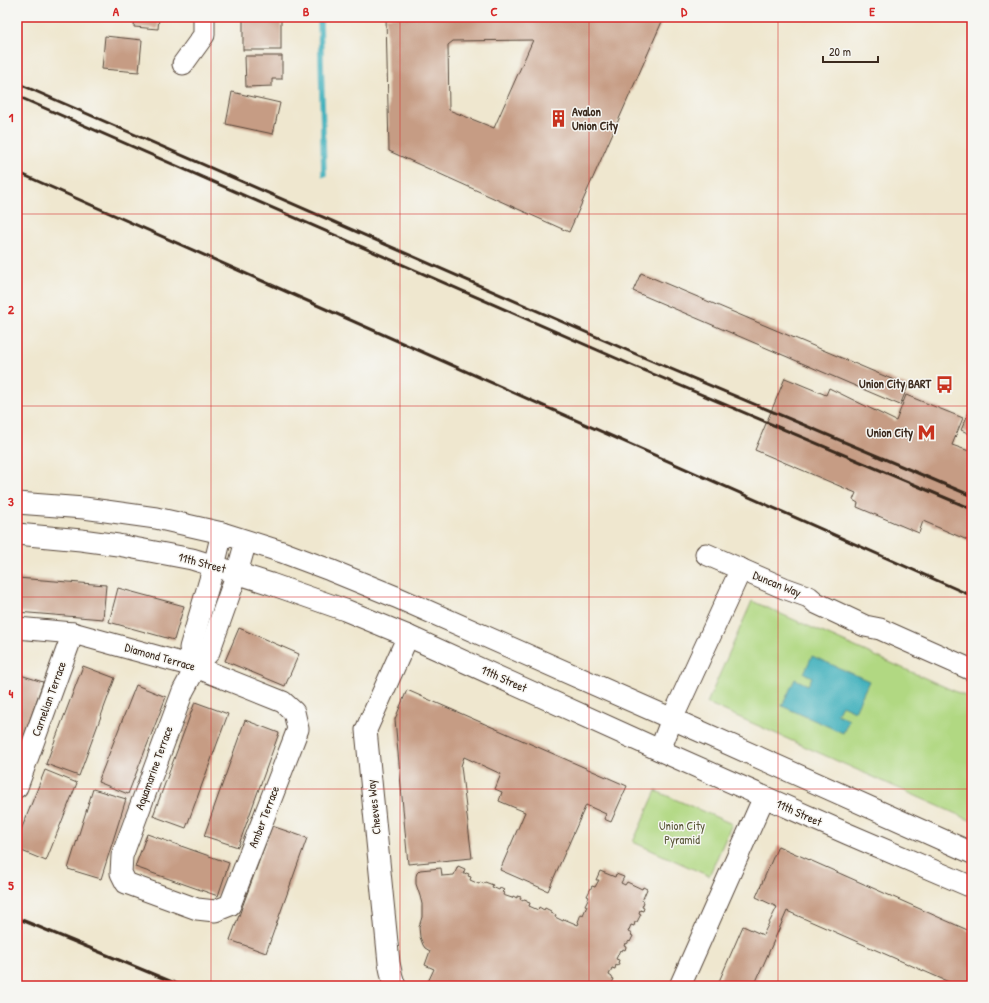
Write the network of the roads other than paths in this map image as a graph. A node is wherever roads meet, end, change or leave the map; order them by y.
1 (204, 17) edge
2 (183, 64) dead end
3 (17, 503) edge
4 (222, 533) junction
5 (17, 534) edge
6 (246, 541) junction
7 (706, 554) dead end
8 (214, 566) junction
9 (741, 569) junction
10 (237, 573) junction
11 (17, 628) edge
12 (73, 633) junction
13 (408, 636) junction
14 (196, 666) junction
15 (972, 670) edge
16 (294, 712) joint
17 (672, 720) junction
18 (660, 750) junction
19 (17, 787) edge
20 (764, 797) junction
21 (972, 853) edge
22 (972, 887) edge
23 (215, 911) joint
24 (394, 986) edge
25 (680, 986) edge

1 - 2 street
3 - 4 street
4 - 6 street
4 - 8 street
5 - 8 street, 11th Street
6 - 10 street, Aquamarine Terrace
6 - 17 street
7 - 9 street
8 - 10 street, 11th Street
8 - 14 street
9 - 15 street, Duncan Way
9 - 17 street, Duncan Way
10 - 13 street, 11th Street
10 - 14 street, Aquamarine Terrace
11 - 12 street, Diamond Terrace
12 - 14 street, Diamond Terrace
12 - 19 street, Carnelian Terrace
13 - 18 street, 11th Street
13 - 24 street, Cheeves Way
14 - 16 street, Diamond Terrace
14 - 23 street, Aquamarine Terrace
16 - 23 street, Amber Terrace
17 - 18 street, Duncan Way
17 - 21 street
18 - 20 street, 11th Street
20 - 22 street, 11th Street
20 - 25 street

